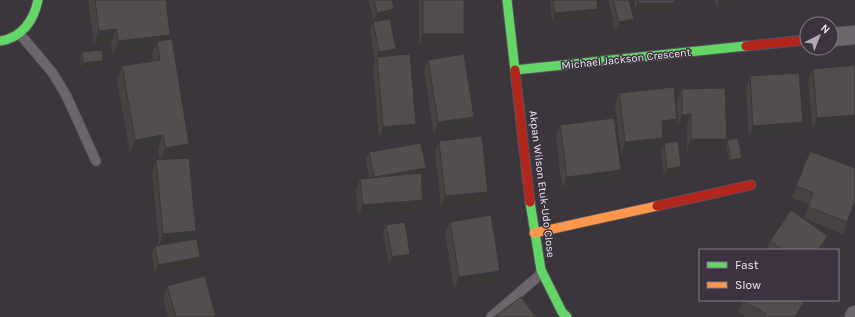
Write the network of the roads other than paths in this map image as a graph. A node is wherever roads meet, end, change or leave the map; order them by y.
1 (38, 0) edge
2 (507, 0) edge
3 (19, 33) junction
4 (855, 35) edge
5 (839, 36) edge
6 (0, 41) edge
7 (799, 41) edge
8 (515, 70) junction
9 (96, 161) dead end
10 (751, 185) dead end
11 (534, 233) junction
12 (542, 274) junction
13 (491, 317) edge
14 (567, 317) edge

1 - 3 street
2 - 8 street
3 - 6 street
3 - 9 lane
4 - 5 street
7 - 8 street, Michael Jackson Crescent
8 - 11 street, Akpan Wilson Etuk-Udo Close
10 - 11 street
11 - 12 street, Akpan Wilson Etuk-Udo Close
12 - 13 lane
12 - 14 street, Akpan Wilson Etuk-Udo Close

